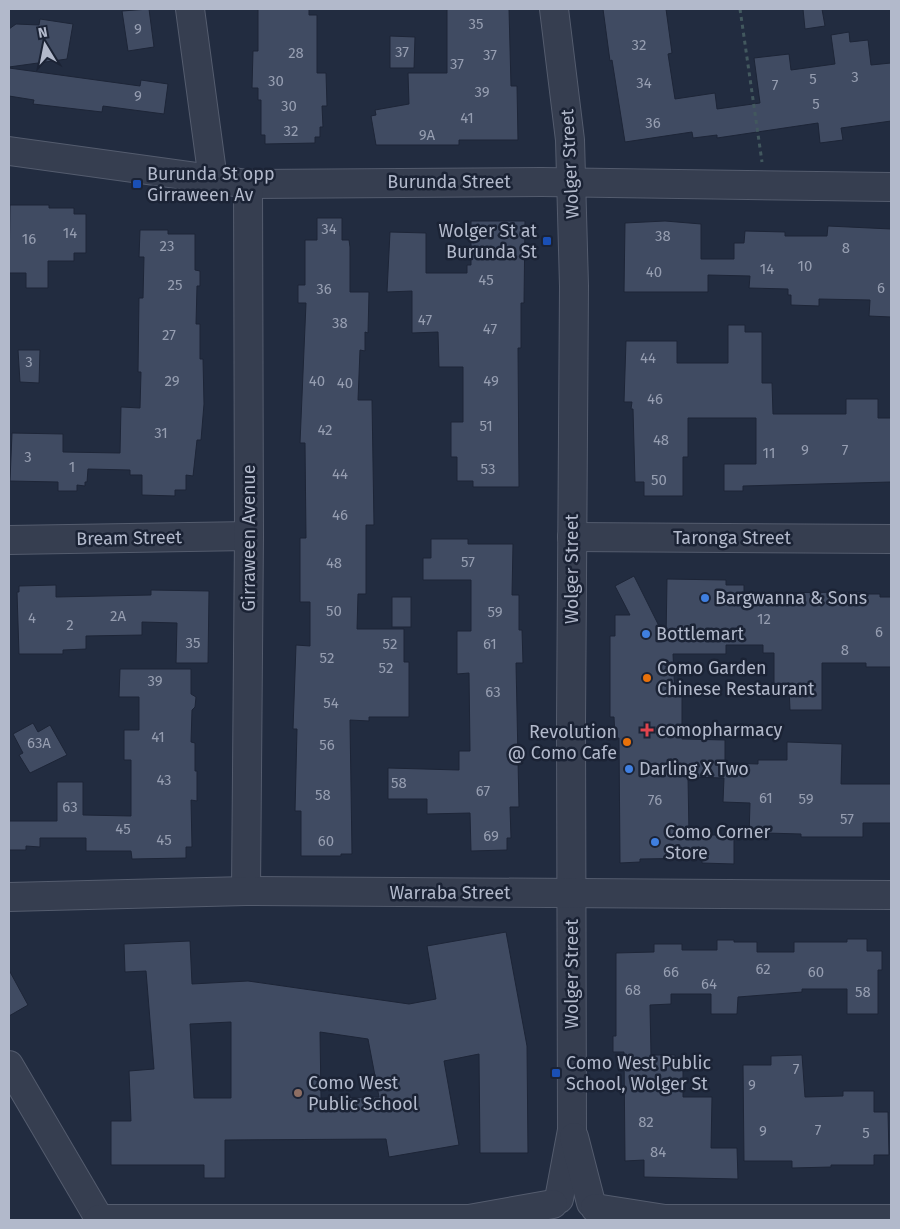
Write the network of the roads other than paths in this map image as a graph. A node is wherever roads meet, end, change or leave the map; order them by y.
1 (190, 9) edge
2 (554, 9) edge
3 (9, 151) edge
4 (213, 180) junction
5 (572, 182) junction
6 (248, 184) junction
7 (891, 186) edge
8 (249, 536) junction
9 (572, 537) junction
10 (891, 539) edge
11 (9, 540) edge
12 (246, 891) junction
13 (572, 893) junction
14 (891, 895) edge
15 (9, 897) edge
16 (9, 1064) edge
17 (572, 1130) junction
18 (553, 1208) edge
19 (594, 1210) edge
20 (891, 1219) edge
21 (100, 1220) edge
22 (472, 1220) edge
23 (663, 1220) edge

1 - 4 street
2 - 5 street, Wolger Street
3 - 4 street, Burunda Street
4 - 6 street, Burunda Street
5 - 6 street, Burunda Street
5 - 7 street, Burunda Street
5 - 9 street, Wolger Street
6 - 8 street, Girraween Avenue
8 - 11 street, Bream Street
8 - 12 street, Girraween Avenue
9 - 10 street, Taronga Street
9 - 13 street, Wolger Street
12 - 13 street, Warraba Street
12 - 15 street, Warraba Street
13 - 14 street, Warraba Street
13 - 17 street, Wolger Street
16 - 21 street
17 - 18 street, Wolger Street
17 - 19 street, Wolger Street
18 - 19 street
18 - 22 street
19 - 23 street
20 - 23 street
21 - 22 street

